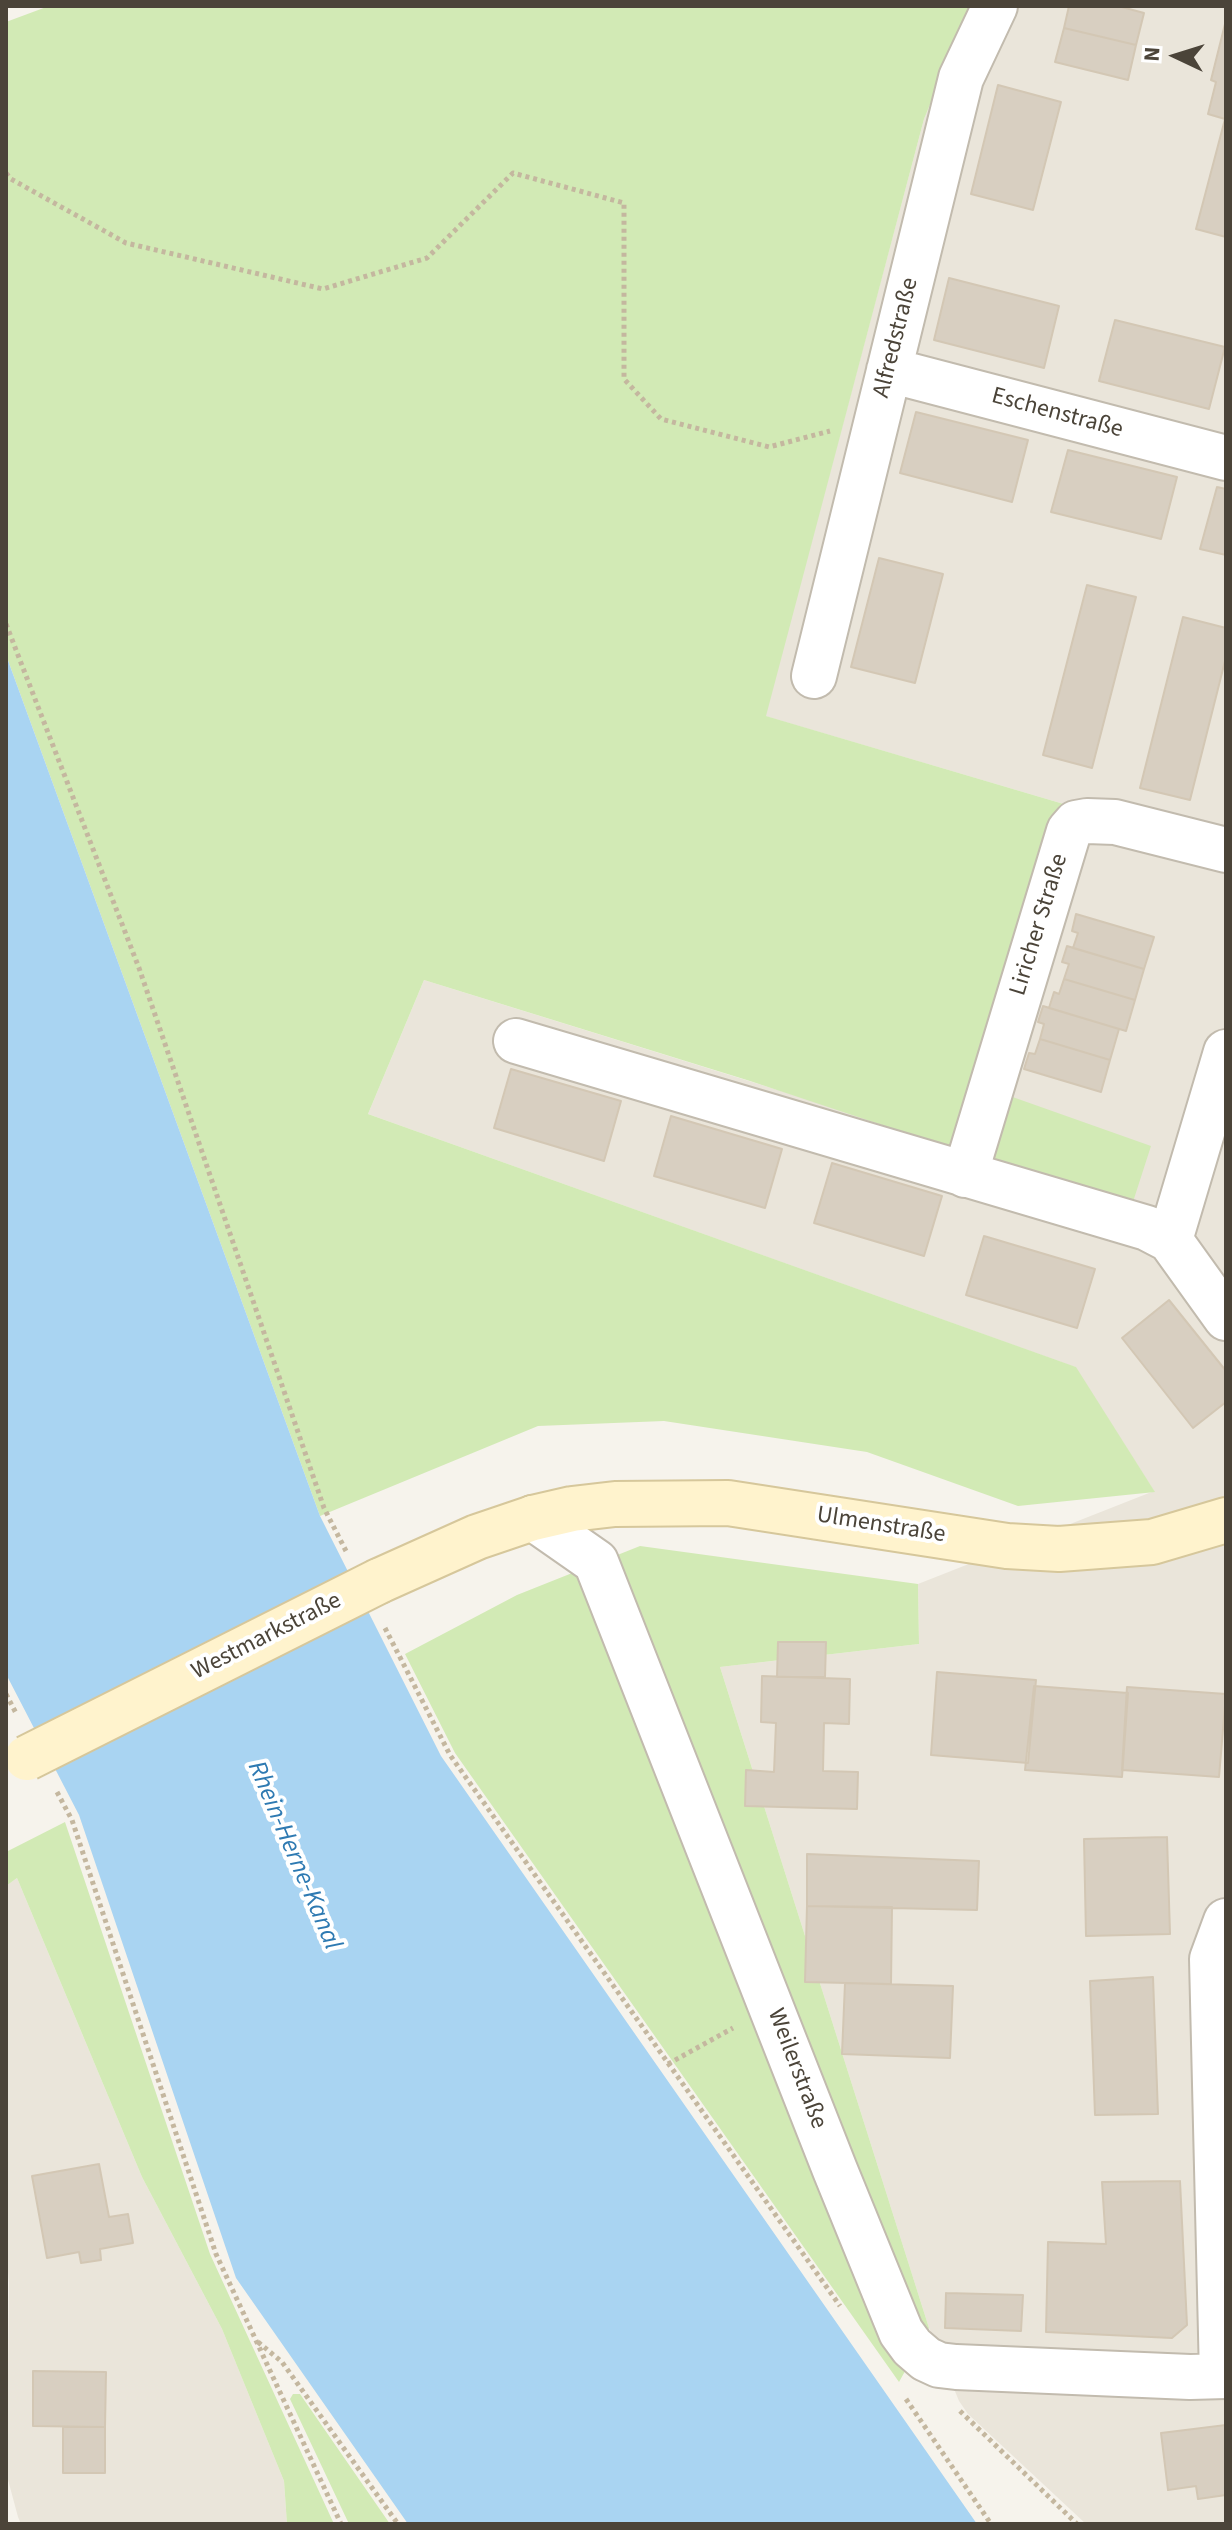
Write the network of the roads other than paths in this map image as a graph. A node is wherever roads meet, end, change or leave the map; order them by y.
1 (995, 6) edge
2 (889, 370) junction
3 (1226, 458) edge
4 (814, 676) dead end
5 (1226, 850) edge
6 (516, 1041) dead end
7 (1226, 1052) edge
8 (965, 1175) junction
9 (1170, 1240) junction
10 (1226, 1318) edge
11 (533, 1518) junction
12 (1226, 1520) edge
13 (26, 1757) edge
14 (1226, 1921) edge
15 (1224, 2376) edge

1 - 2 street, Alfredstraße
2 - 3 street, Eschenstraße
2 - 4 street, Alfredstraße
5 - 8 street, Liricher Straße
6 - 8 street
7 - 9 street
8 - 9 street
9 - 10 street
11 - 12 street, Ulmenstraße
11 - 13 street, Westmarkstraße, bridge
11 - 15 street, Weilerstraße
14 - 15 street

